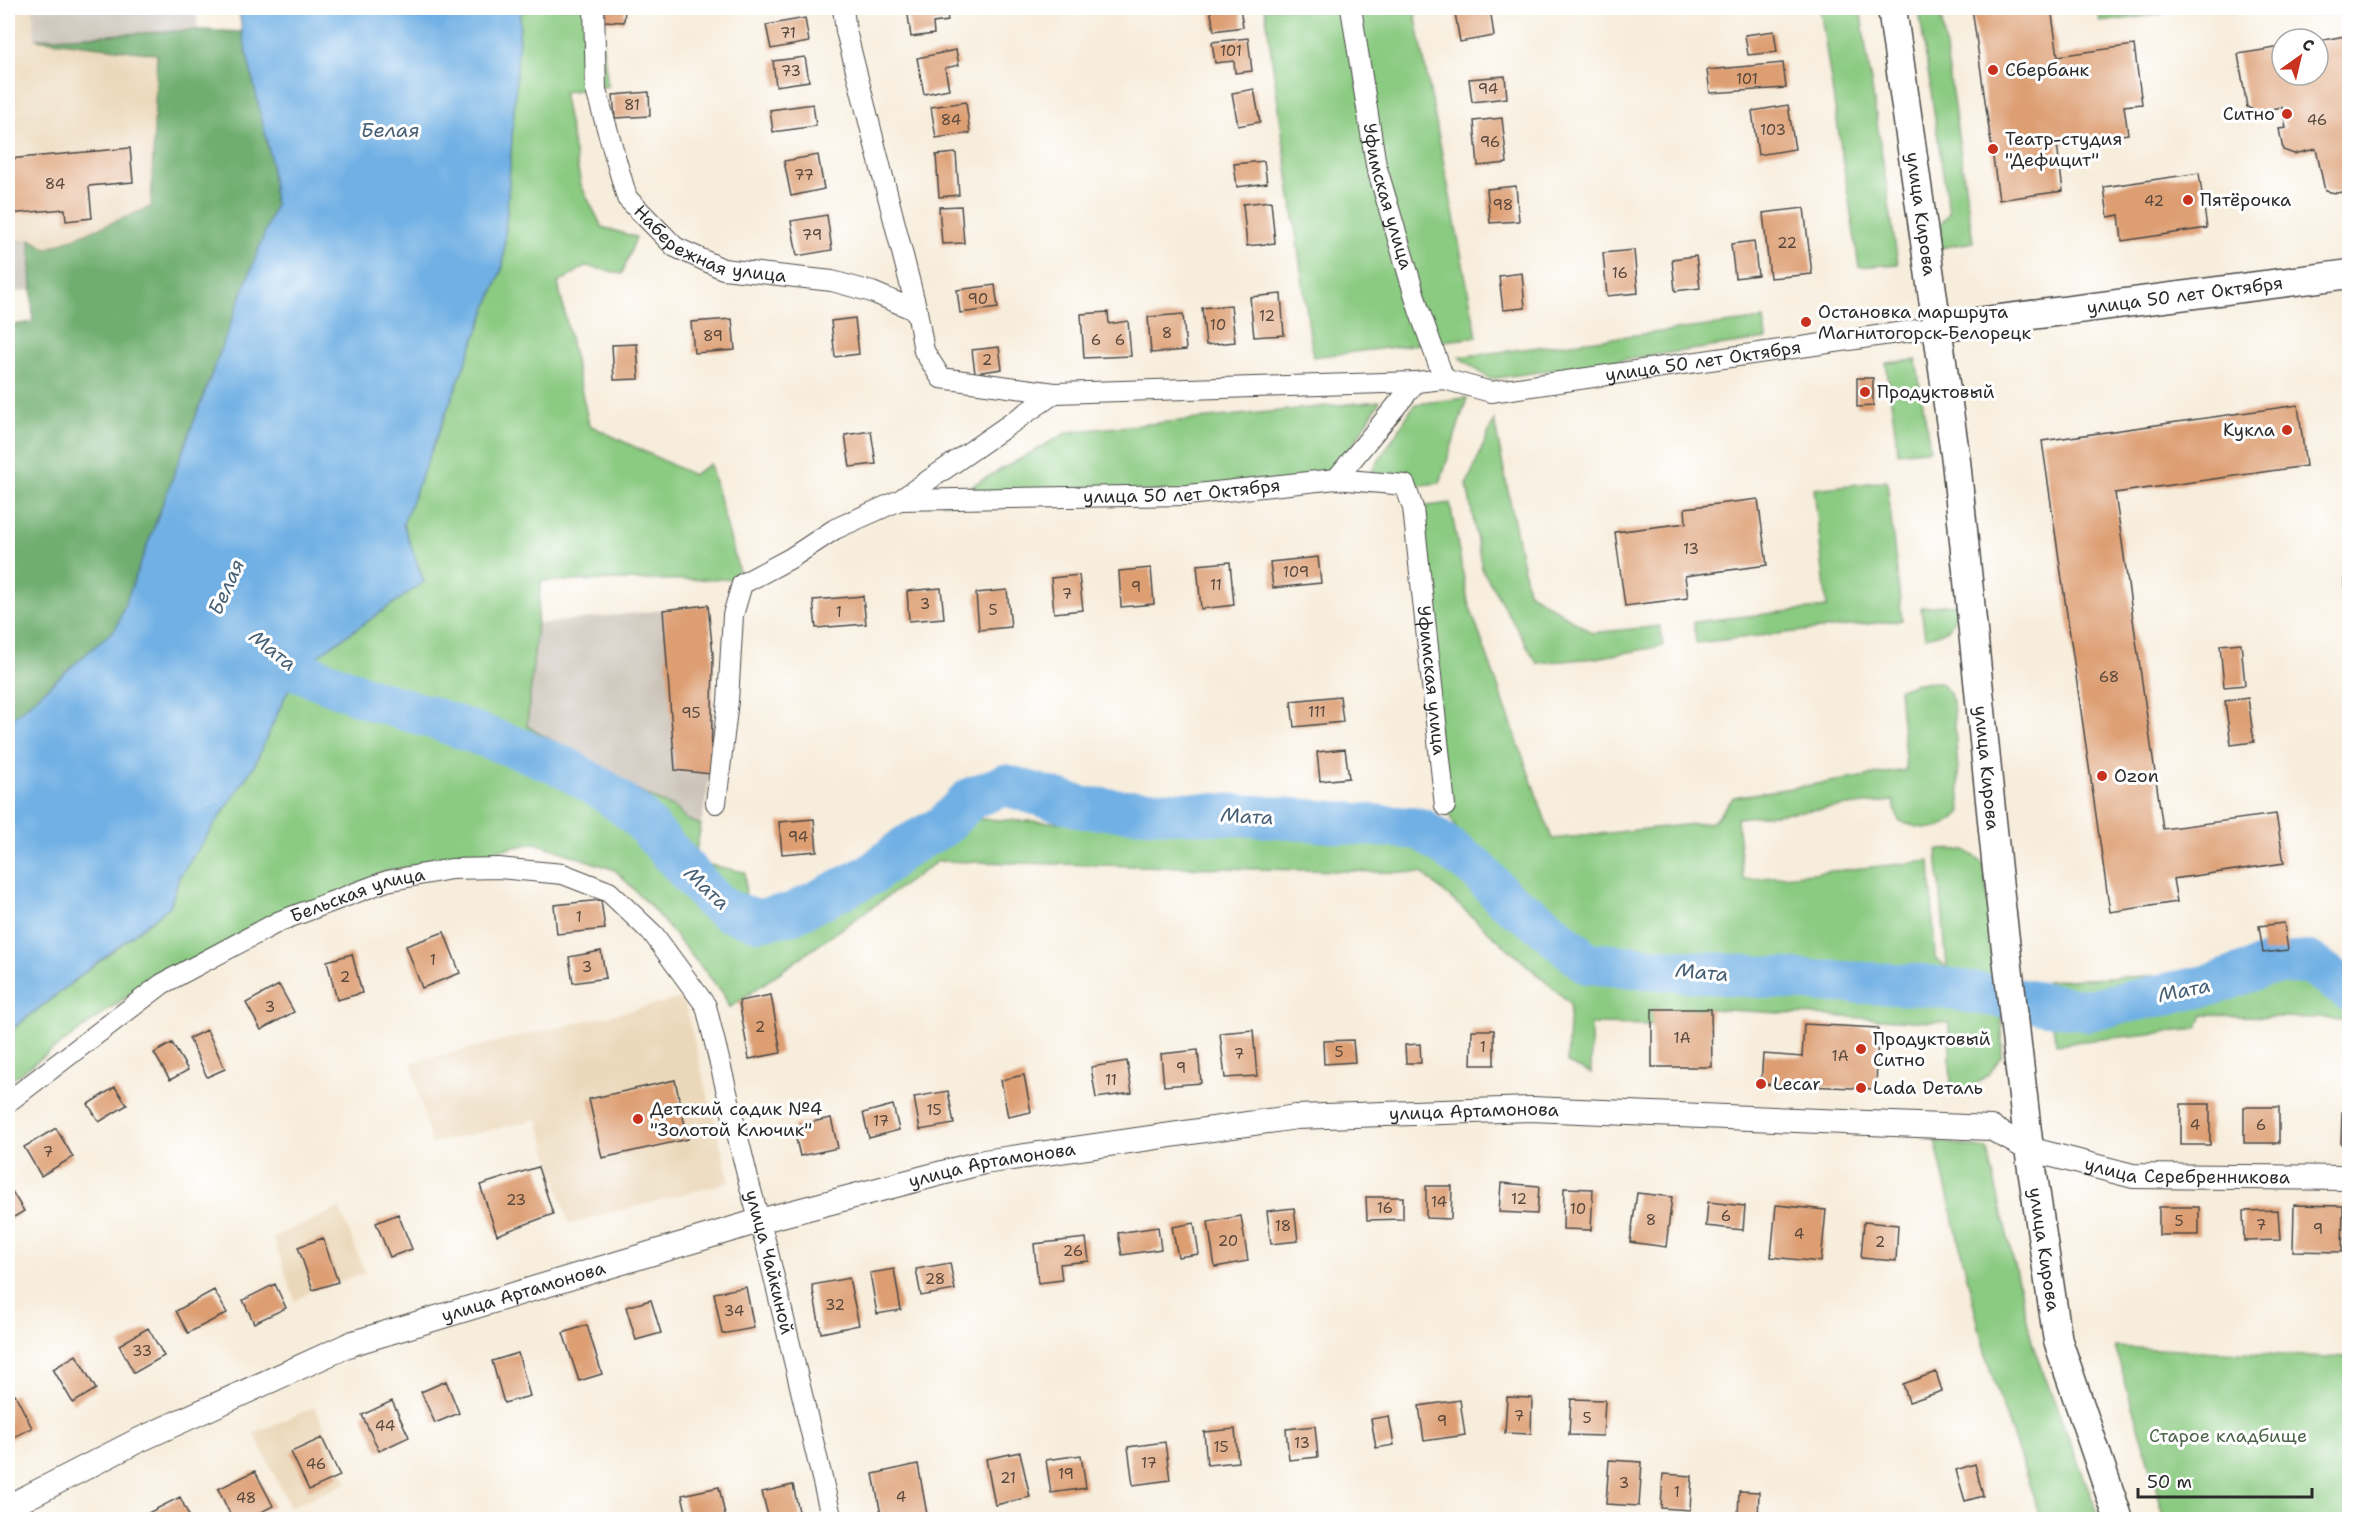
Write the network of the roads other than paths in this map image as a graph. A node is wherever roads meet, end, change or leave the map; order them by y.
1 (594, 8) edge
2 (843, 8) edge
3 (1351, 8) edge
4 (1892, 8) edge
5 (2349, 274) edge
6 (917, 311) junction
7 (1938, 327) junction
8 (1444, 379) junction
9 (1416, 382) junction
10 (1055, 393) junction
11 (1336, 479) junction
12 (1405, 485) joint
13 (900, 500) junction
14 (716, 803) dead end
15 (1445, 806) dead end
16 (706, 1005) joint
17 (8, 1102) edge
18 (2028, 1149) junction
19 (2349, 1178) edge
20 (759, 1221) junction
21 (8, 1507) edge
22 (832, 1520) edge
23 (2119, 1520) edge

1 - 6 street, Набережная улица
2 - 6 street
3 - 8 street, Уфимская улица
4 - 7 main road, улица Кирова
5 - 7 main road, улица 50 лет Октября
6 - 10 street, улица 50 лет Октября
7 - 8 street, улица 50 лет Октября
7 - 18 main road, улица Кирова
8 - 9 street, улица 50 лет Октября
9 - 10 street, улица 50 лет Октября
9 - 11 street
10 - 13 street, улица 50 лет Октября
11 - 12 street, улица 50 лет Октября
11 - 13 street, улица 50 лет Октября
12 - 15 street, Уфимская улица
13 - 14 street, улица 50 лет Октября
16 - 17 street, Бельская улица
16 - 20 street, улица Чайкиной
18 - 19 street, улица Серебренникова
18 - 20 street, улица Артамонова
18 - 23 main road, улица Кирова
20 - 21 street, улица Артамонова
20 - 22 street, улица Чайкиной

